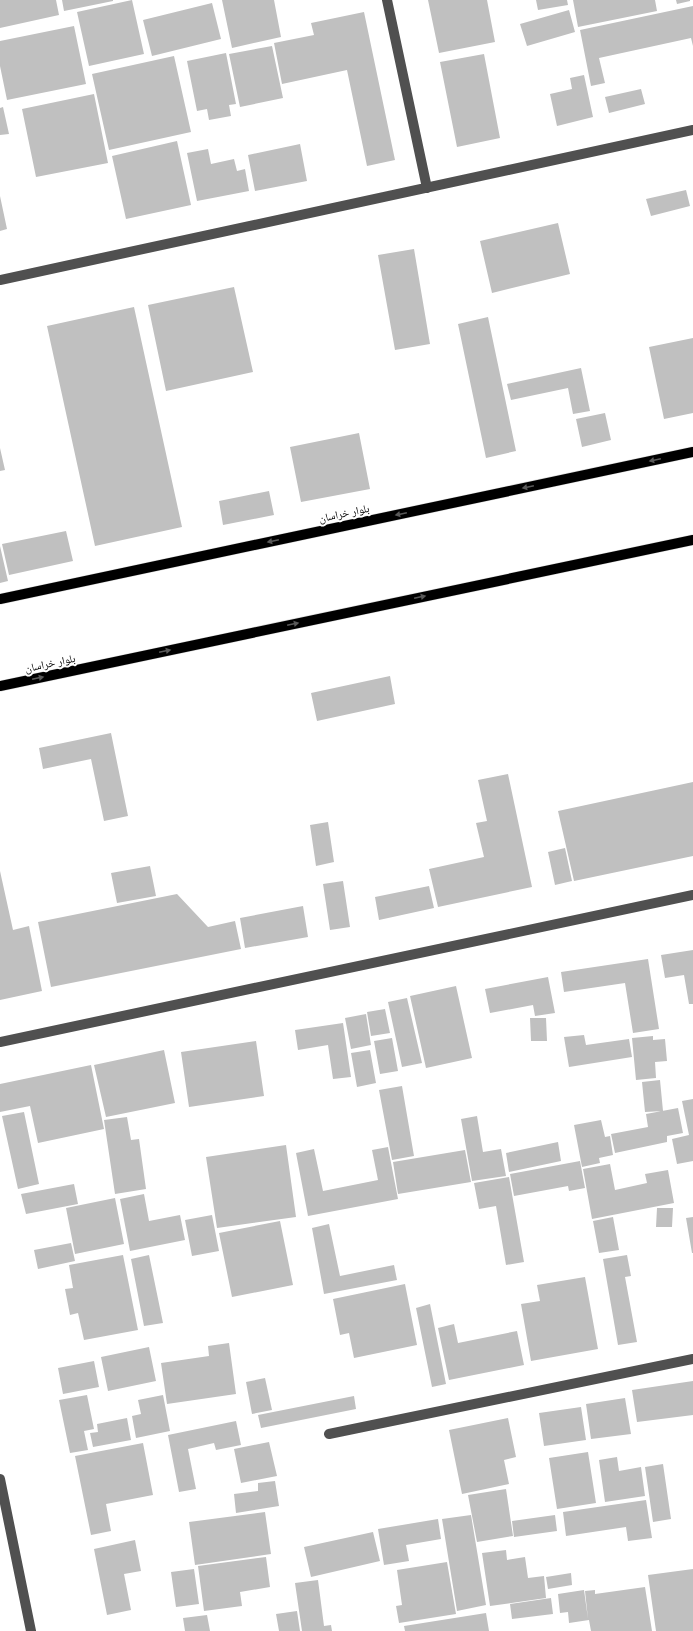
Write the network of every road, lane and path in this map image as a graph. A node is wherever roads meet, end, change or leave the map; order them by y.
1 (387, 0) edge
2 (693, 130) edge
3 (427, 188) junction
4 (0, 280) edge
5 (693, 452) edge
6 (693, 540) edge
7 (0, 599) edge
8 (0, 686) edge
9 (693, 896) edge
10 (0, 1042) edge
11 (693, 1358) edge
12 (328, 1434) dead end
13 (0, 1479) edge
14 (31, 1631) edge

1 - 3 street
2 - 3 street
3 - 4 street
5 -> 7 main road, بلوار خراسان
8 -> 6 main road, بلوار خراسان
9 - 10 street
11 - 12 street
13 - 14 street

